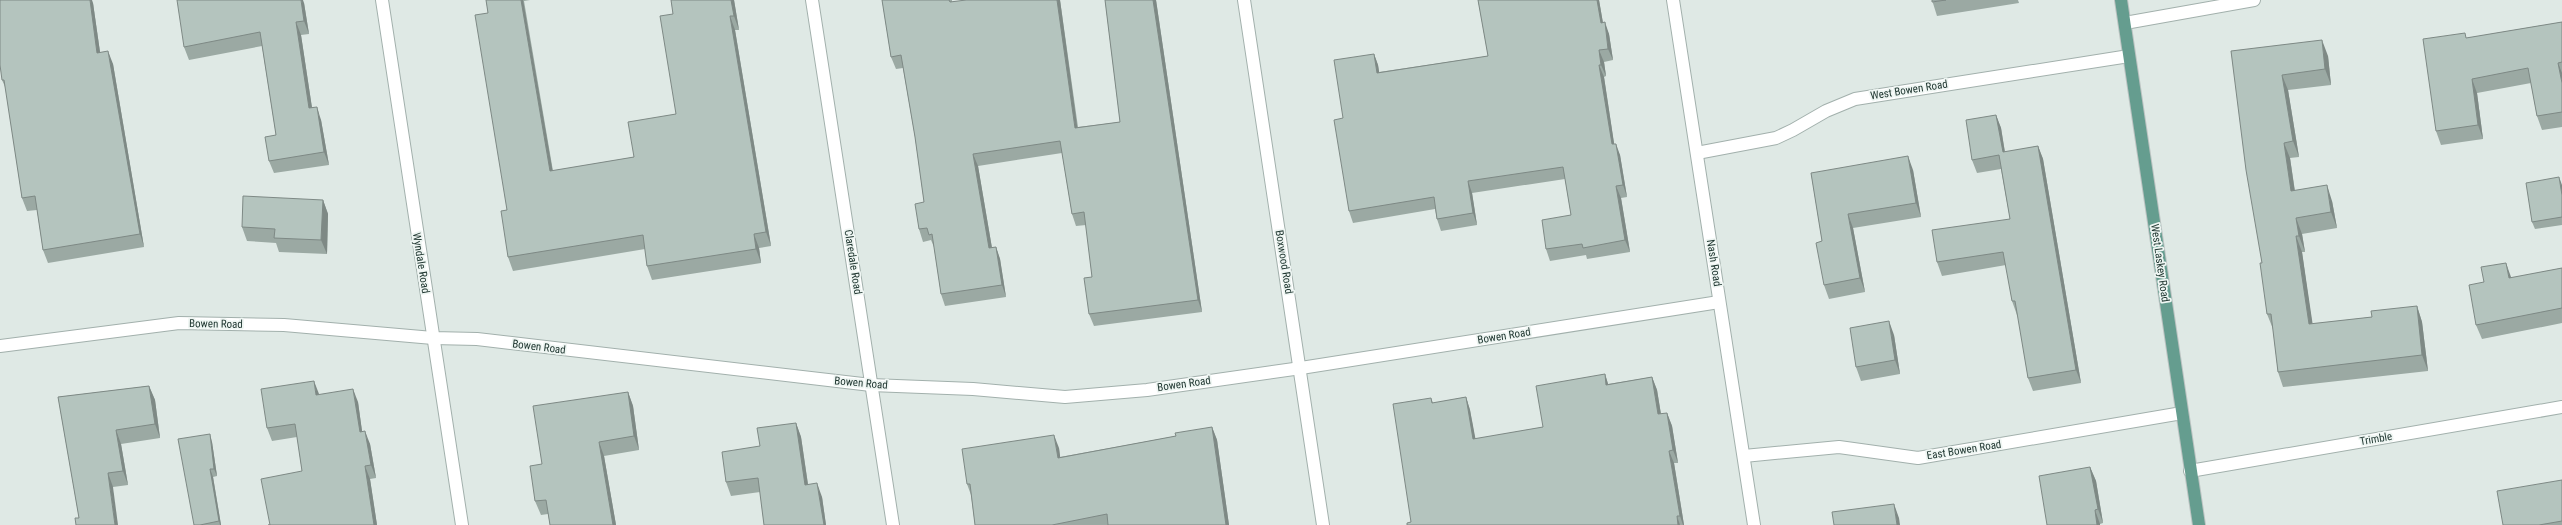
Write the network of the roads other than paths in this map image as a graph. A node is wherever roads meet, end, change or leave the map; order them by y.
1 (382, 0) edge
2 (812, 0) edge
3 (1244, 0) edge
4 (1673, 0) edge
5 (2121, 0) edge
6 (2254, 0) edge
7 (2125, 23) junction
8 (2129, 56) junction
9 (1697, 153) junction
10 (1720, 302) junction
11 (433, 338) junction
12 (0, 346) edge
13 (1301, 368) junction
14 (872, 384) junction
15 (2562, 407) edge
16 (2182, 413) junction
17 (1744, 456) junction
18 (2190, 471) junction
19 (462, 525) edge
20 (893, 525) edge
21 (1324, 525) edge
22 (1754, 525) edge
23 (2199, 525) edge

1 - 11 street, Wyndale Road
2 - 14 street, Claredale Road
3 - 13 street, Boxwood Road
4 - 9 street, Nash Road
5 - 7 main road, West Laskey Road
6 - 7 street
7 - 8 main road, West Laskey Road
8 - 9 street, West Bowen Road
8 - 16 main road, West Laskey Road
9 - 10 street, Nash Road
10 - 13 street, Bowen Road
10 - 17 street, Nash Road
11 - 12 street, Bowen Road
11 - 14 street, Bowen Road
11 - 19 street, Wyndale Road
13 - 14 street, Bowen Road
13 - 21 street, Boxwood Road
14 - 20 street, Claredale Road
15 - 18 street, Trimble
16 - 17 street, East Bowen Road
16 - 18 main road, West Laskey Road
17 - 22 street, Nash Road
18 - 23 main road, West Laskey Road

